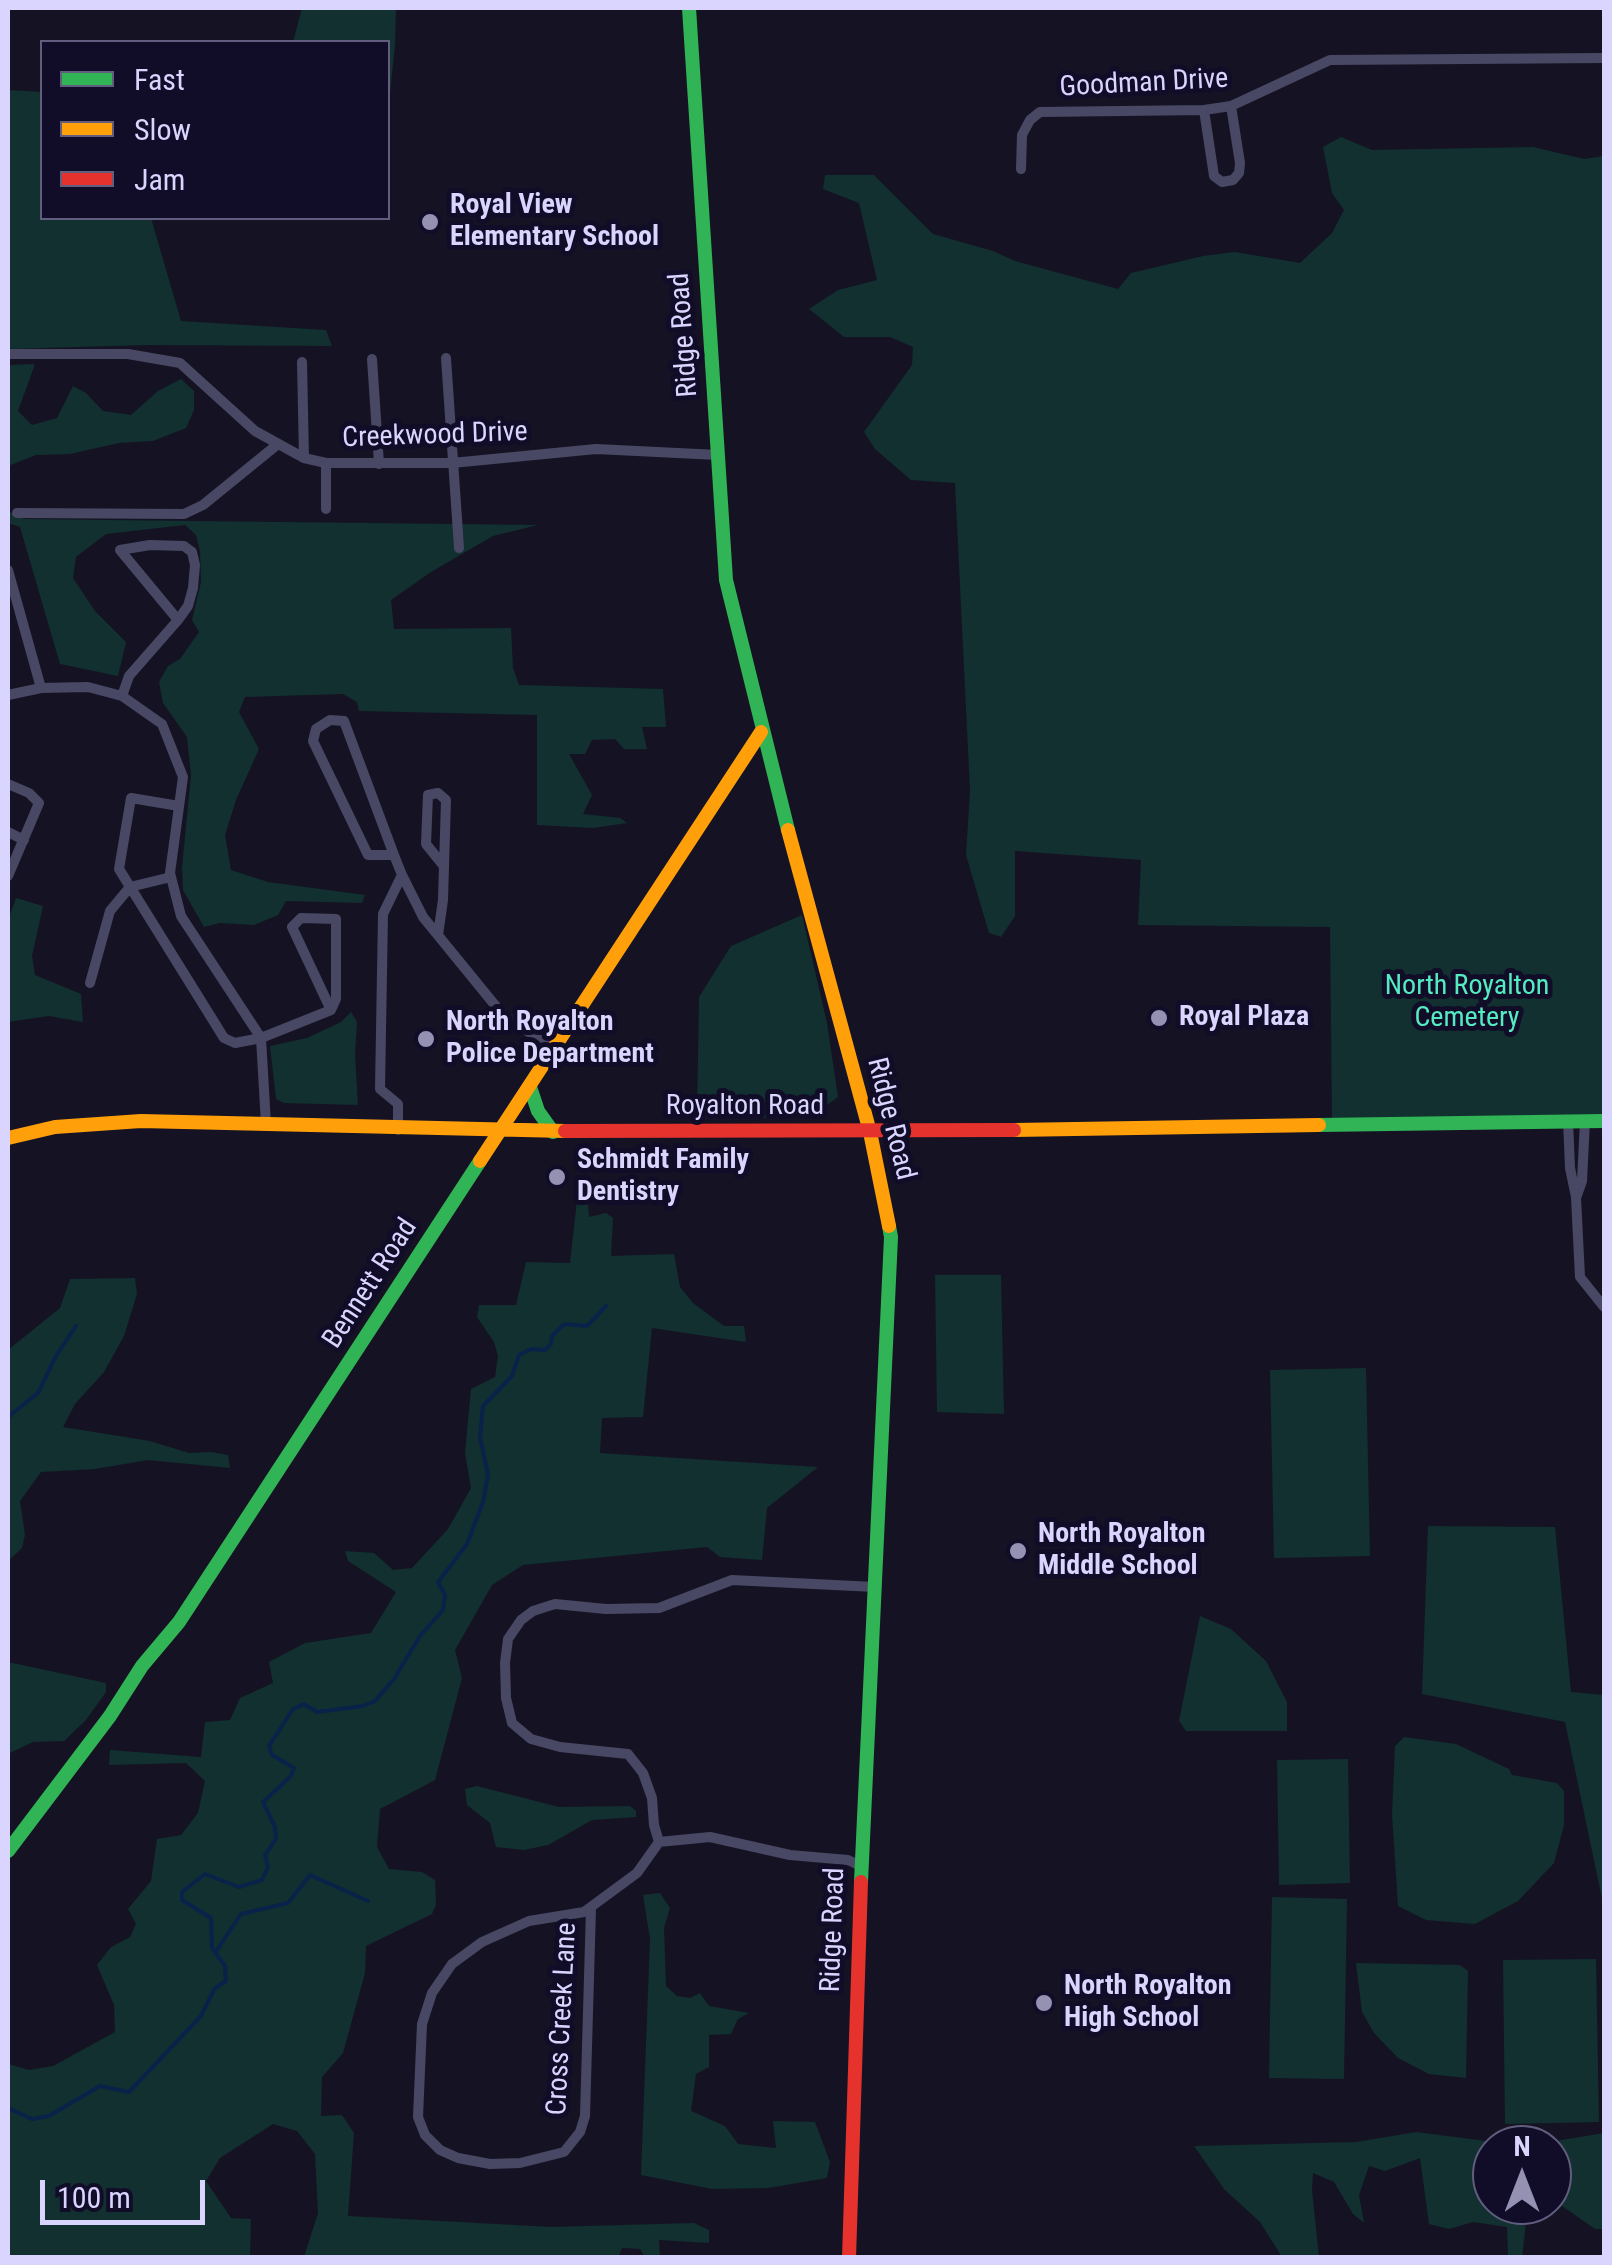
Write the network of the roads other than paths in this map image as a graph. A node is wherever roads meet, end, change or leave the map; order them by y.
1 (689, 8) edge
2 (1604, 58) edge
3 (1231, 106) junction
4 (1204, 110) junction
5 (1022, 169) dead end
6 (8, 354) edge
7 (446, 358) dead end
8 (372, 359) dead end
9 (302, 362) dead end
10 (278, 444) junction
11 (718, 455) junction
12 (304, 458) junction
13 (326, 463) junction
14 (452, 463) junction
15 (379, 464) junction
16 (326, 509) dead end
17 (17, 512) dead end
18 (459, 548) dead end
19 (8, 570) edge
20 (178, 620) junction
21 (41, 688) junction
22 (8, 695) edge
23 (122, 696) junction
24 (761, 732) junction
25 (8, 784) edge
26 (179, 806) junction
27 (8, 832) edge
28 (24, 840) junction
29 (394, 855) junction
30 (443, 864) junction
31 (402, 875) junction
32 (8, 876) edge
33 (171, 877) junction
34 (130, 887) junction
35 (438, 935) junction
36 (90, 983) dead end
37 (332, 1010) junction
38 (261, 1038) junction
39 (555, 1050) junction
40 (530, 1087) junction
41 (1568, 1121) junction
42 (1604, 1121) edge
43 (1585, 1122) junction
44 (266, 1124) junction
45 (398, 1130) junction
46 (499, 1132) junction
47 (553, 1132) junction
48 (870, 1132) junction
49 (8, 1138) edge
50 (1576, 1198) junction
51 (1604, 1308) edge
52 (875, 1586) junction
53 (659, 1842) junction
54 (8, 1851) edge
55 (861, 1866) junction
56 (591, 1908) junction
57 (849, 2258) edge

1 - 11 main road, Ridge Road
2 - 3 street, Goodman Drive
3 - 4 street, Goodman Drive
3 - 4 street
4 - 5 street, Goodman Drive
6 - 10 street, Creekwood Drive
7 - 14 street
8 - 15 street
9 - 12 street
10 - 12 street, Creekwood Drive
10 - 17 street
11 - 14 street, Creekwood Drive
11 - 24 main road, Ridge Road
12 - 13 street, Creekwood Drive
13 - 15 street, Creekwood Drive
13 - 16 street
14 - 15 street, Creekwood Drive
14 - 18 street
19 - 21 street
20 - 20 street
20 - 23 street
21 - 22 street
21 - 23 street
23 - 26 street
24 - 39 main road, Bennett Road
24 - 48 main road, Ridge Road
25 - 28 street
26 - 33 street
26 - 34 street
27 - 28 street
28 - 32 street
29 - 29 street
29 - 31 street
30 - 30 street
30 - 35 street
31 - 35 street
31 - 45 street
33 - 34 street
33 - 38 street
34 - 36 street
34 - 38 street
35 - 39 street
37 - 37 street
37 - 38 street
38 - 44 street
39 - 40 main road, Bennett Road
40 - 46 main road, Bennett Road
40 - 47 main road
41 - 43 main road, Royalton Road
41 - 48 main road, Royalton Road
41 - 50 street
42 - 43 main road, Royalton Road
43 - 50 street
44 - 45 main road, Royalton Road
44 - 49 main road, Royalton Road
45 - 46 main road, Royalton Road
46 - 47 main road, Royalton Road
46 - 54 main road, Bennett Road
47 - 48 main road, Royalton Road
48 - 52 main road, Ridge Road
50 - 51 street
52 - 53 street
52 - 55 main road, Ridge Road
53 - 55 street
53 - 56 street
55 - 57 main road, Ridge Road
56 - 56 street, Cross Creek Lane

